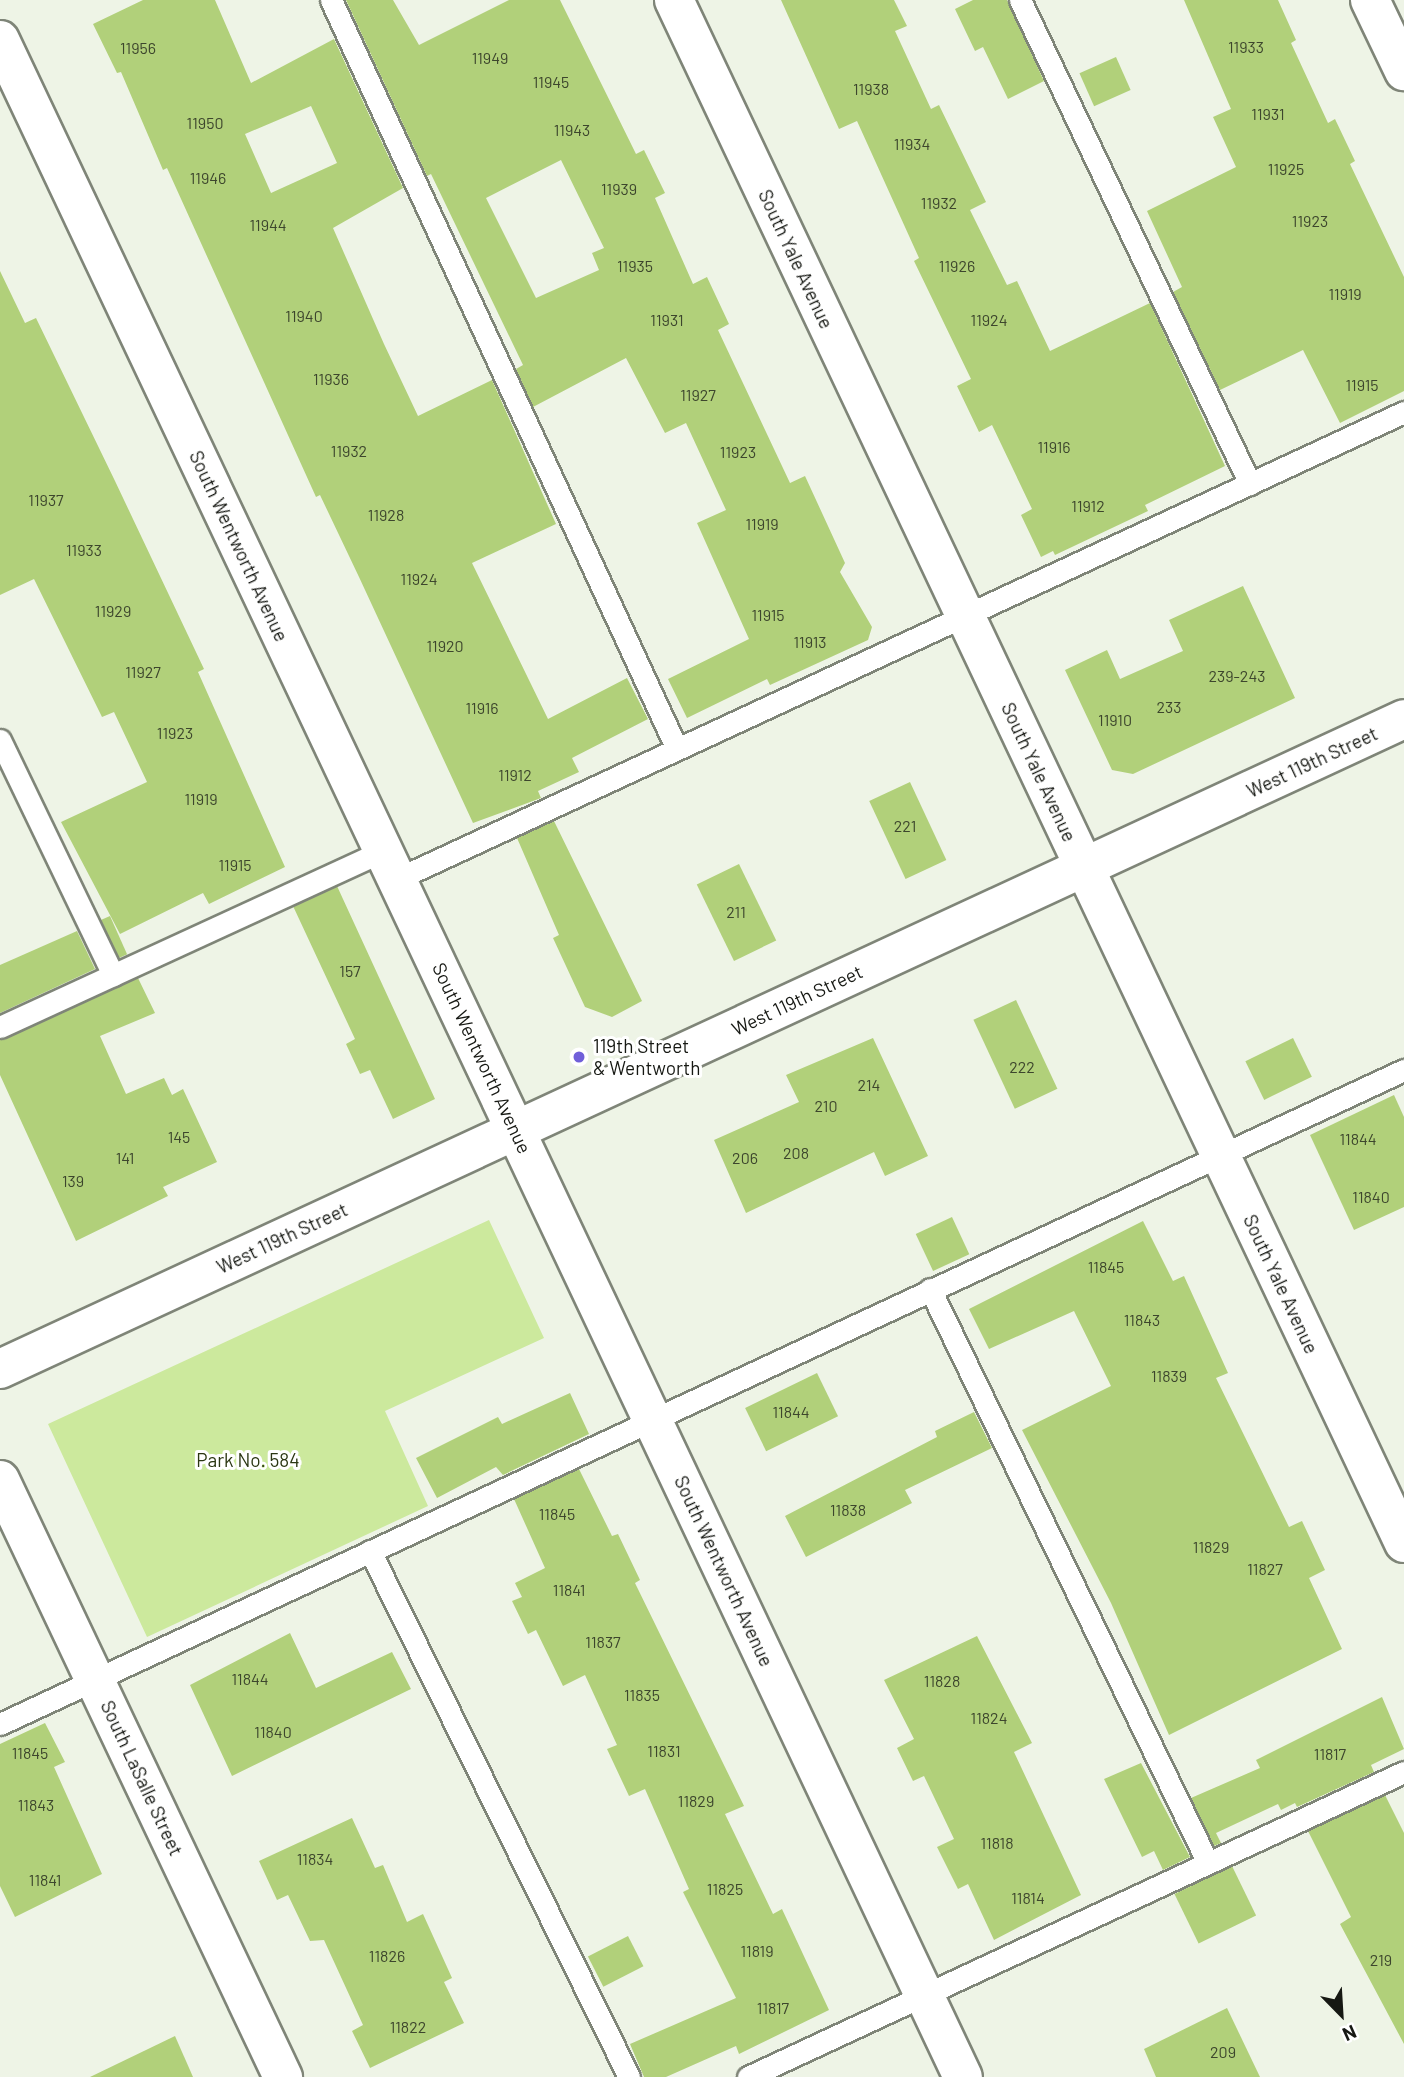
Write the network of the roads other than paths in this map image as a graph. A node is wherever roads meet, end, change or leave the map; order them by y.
1 (331, 0) edge
2 (674, 0) edge
3 (1020, 0) edge
4 (1370, 0) edge
5 (0, 40) edge
6 (1404, 71) edge
7 (1404, 412) edge
8 (1250, 484) junction
9 (965, 616) junction
10 (1404, 719) edge
11 (0, 740) edge
12 (677, 749) junction
13 (390, 864) junction
14 (1084, 868) junction
15 (113, 975) junction
16 (0, 1027) edge
17 (1404, 1070) edge
18 (516, 1130) junction
19 (1221, 1155) junction
20 (930, 1289) junction
21 (0, 1369) edge
22 (652, 1418) junction
23 (0, 1480) edge
24 (1404, 1543) edge
25 (370, 1551) junction
26 (95, 1679) junction
27 (0, 1724) edge
28 (1404, 1772) edge
29 (1208, 1863) junction
30 (924, 1995) junction
31 (283, 2077) edge
32 (629, 2077) edge
33 (748, 2077) edge
34 (963, 2077) edge

1 - 12 lane
2 - 9 street, South Yale Avenue
3 - 8 lane
4 - 6 street
5 - 13 street, South Wentworth Avenue
7 - 8 lane
8 - 9 lane
9 - 12 lane
9 - 14 street, South Yale Avenue
10 - 14 street, West 119th Street
11 - 15 lane
12 - 13 lane
13 - 15 lane
13 - 18 street, South Wentworth Avenue
14 - 18 street, West 119th Street
14 - 19 street, South Yale Avenue
15 - 16 lane
17 - 19 lane
18 - 21 street, West 119th Street
18 - 22 street, South Wentworth Avenue
19 - 20 lane
19 - 24 street, South Yale Avenue
20 - 22 lane
20 - 29 lane
22 - 25 lane
22 - 30 street, South Wentworth Avenue
23 - 26 street, South LaSalle Street
25 - 26 lane
25 - 32 lane
26 - 27 lane
26 - 31 street, South LaSalle Street
28 - 29 lane
29 - 30 lane
30 - 33 lane
30 - 34 street, South Wentworth Avenue

